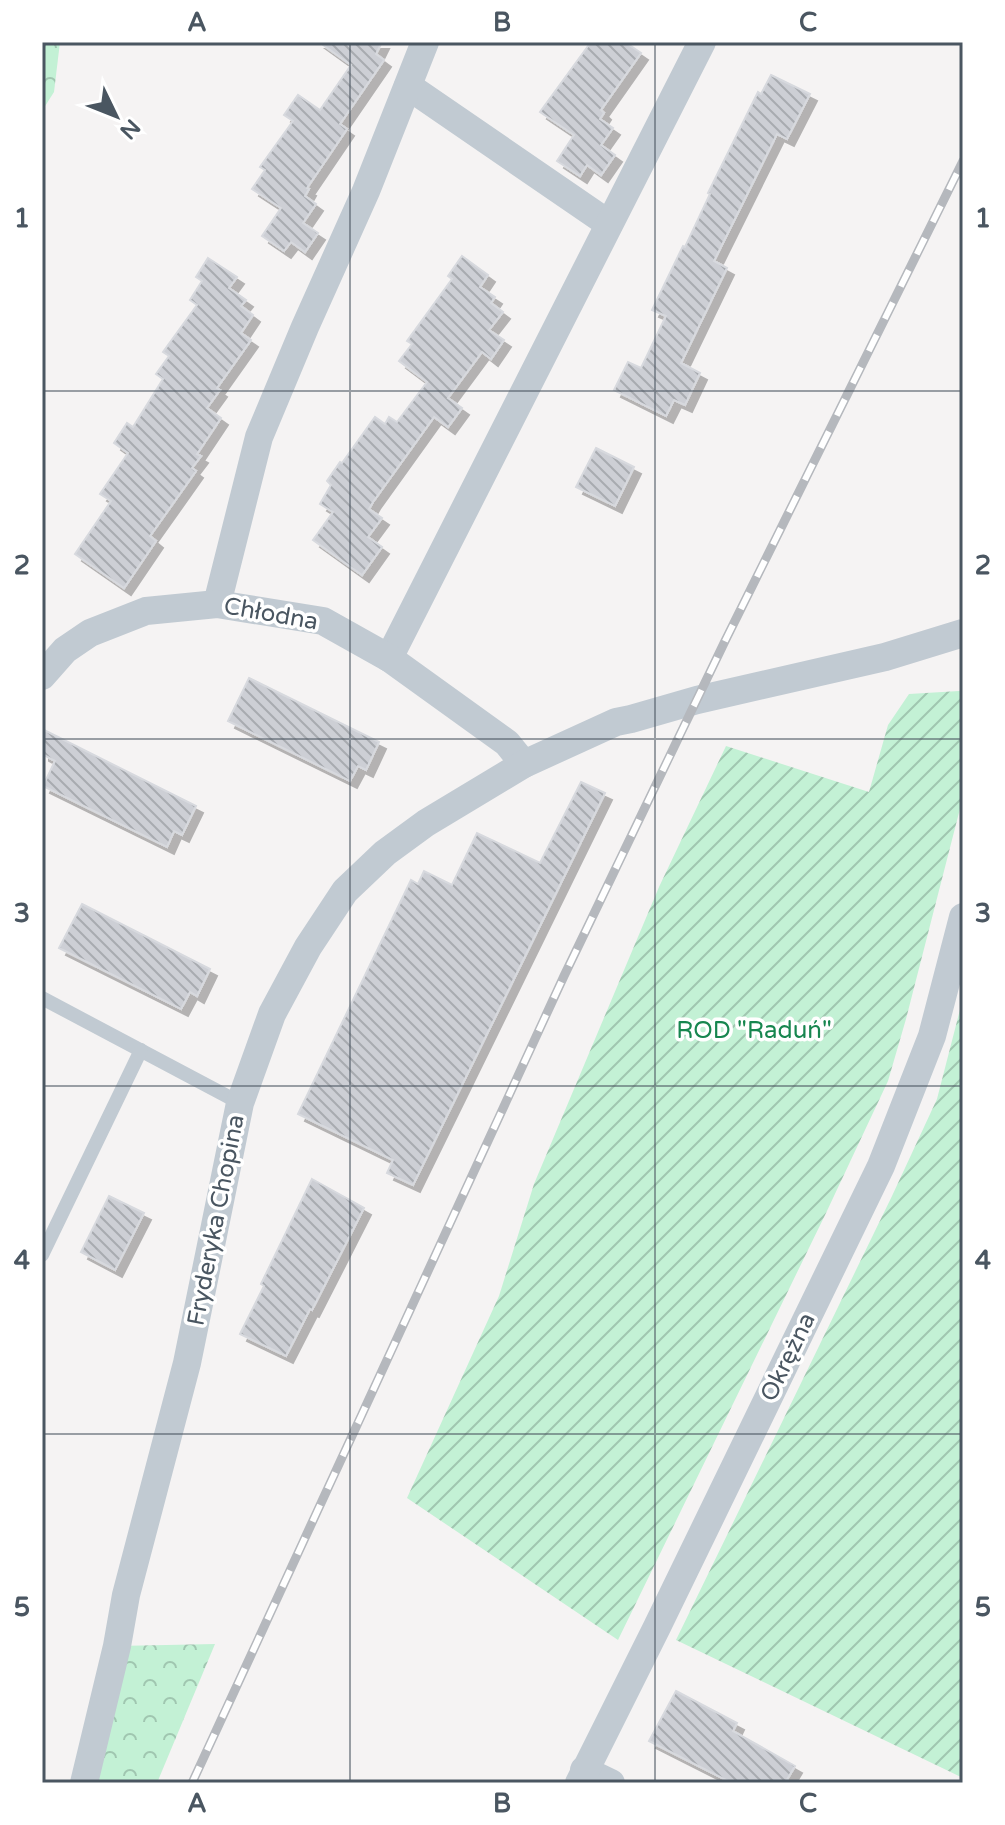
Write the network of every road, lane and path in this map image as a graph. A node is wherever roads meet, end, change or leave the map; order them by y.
1 (425, 42) edge
2 (702, 42) edge
3 (408, 86) junction
4 (609, 224) junction
5 (217, 604) junction
6 (963, 633) edge
7 (389, 658) junction
8 (42, 676) edge
9 (524, 764) junction
10 (963, 917) edge
11 (42, 998) edge
12 (141, 1050) junction
13 (240, 1103) junction
14 (42, 1255) edge
15 (582, 1776) edge
16 (84, 1783) edge
17 (611, 1783) edge

1 - 3 street
2 - 4 street
3 - 4 street
3 - 5 street
4 - 7 street
5 - 7 street, Chłodna
5 - 8 street, Chłodna
6 - 9 street, Fryderyka Chopina
7 - 9 street, Chłodna
9 - 13 street, Fryderyka Chopina
10 - 15 street, Okrężna
11 - 12 lane
12 - 13 lane
12 - 14 lane
13 - 16 street, Fryderyka Chopina
15 - 17 street

